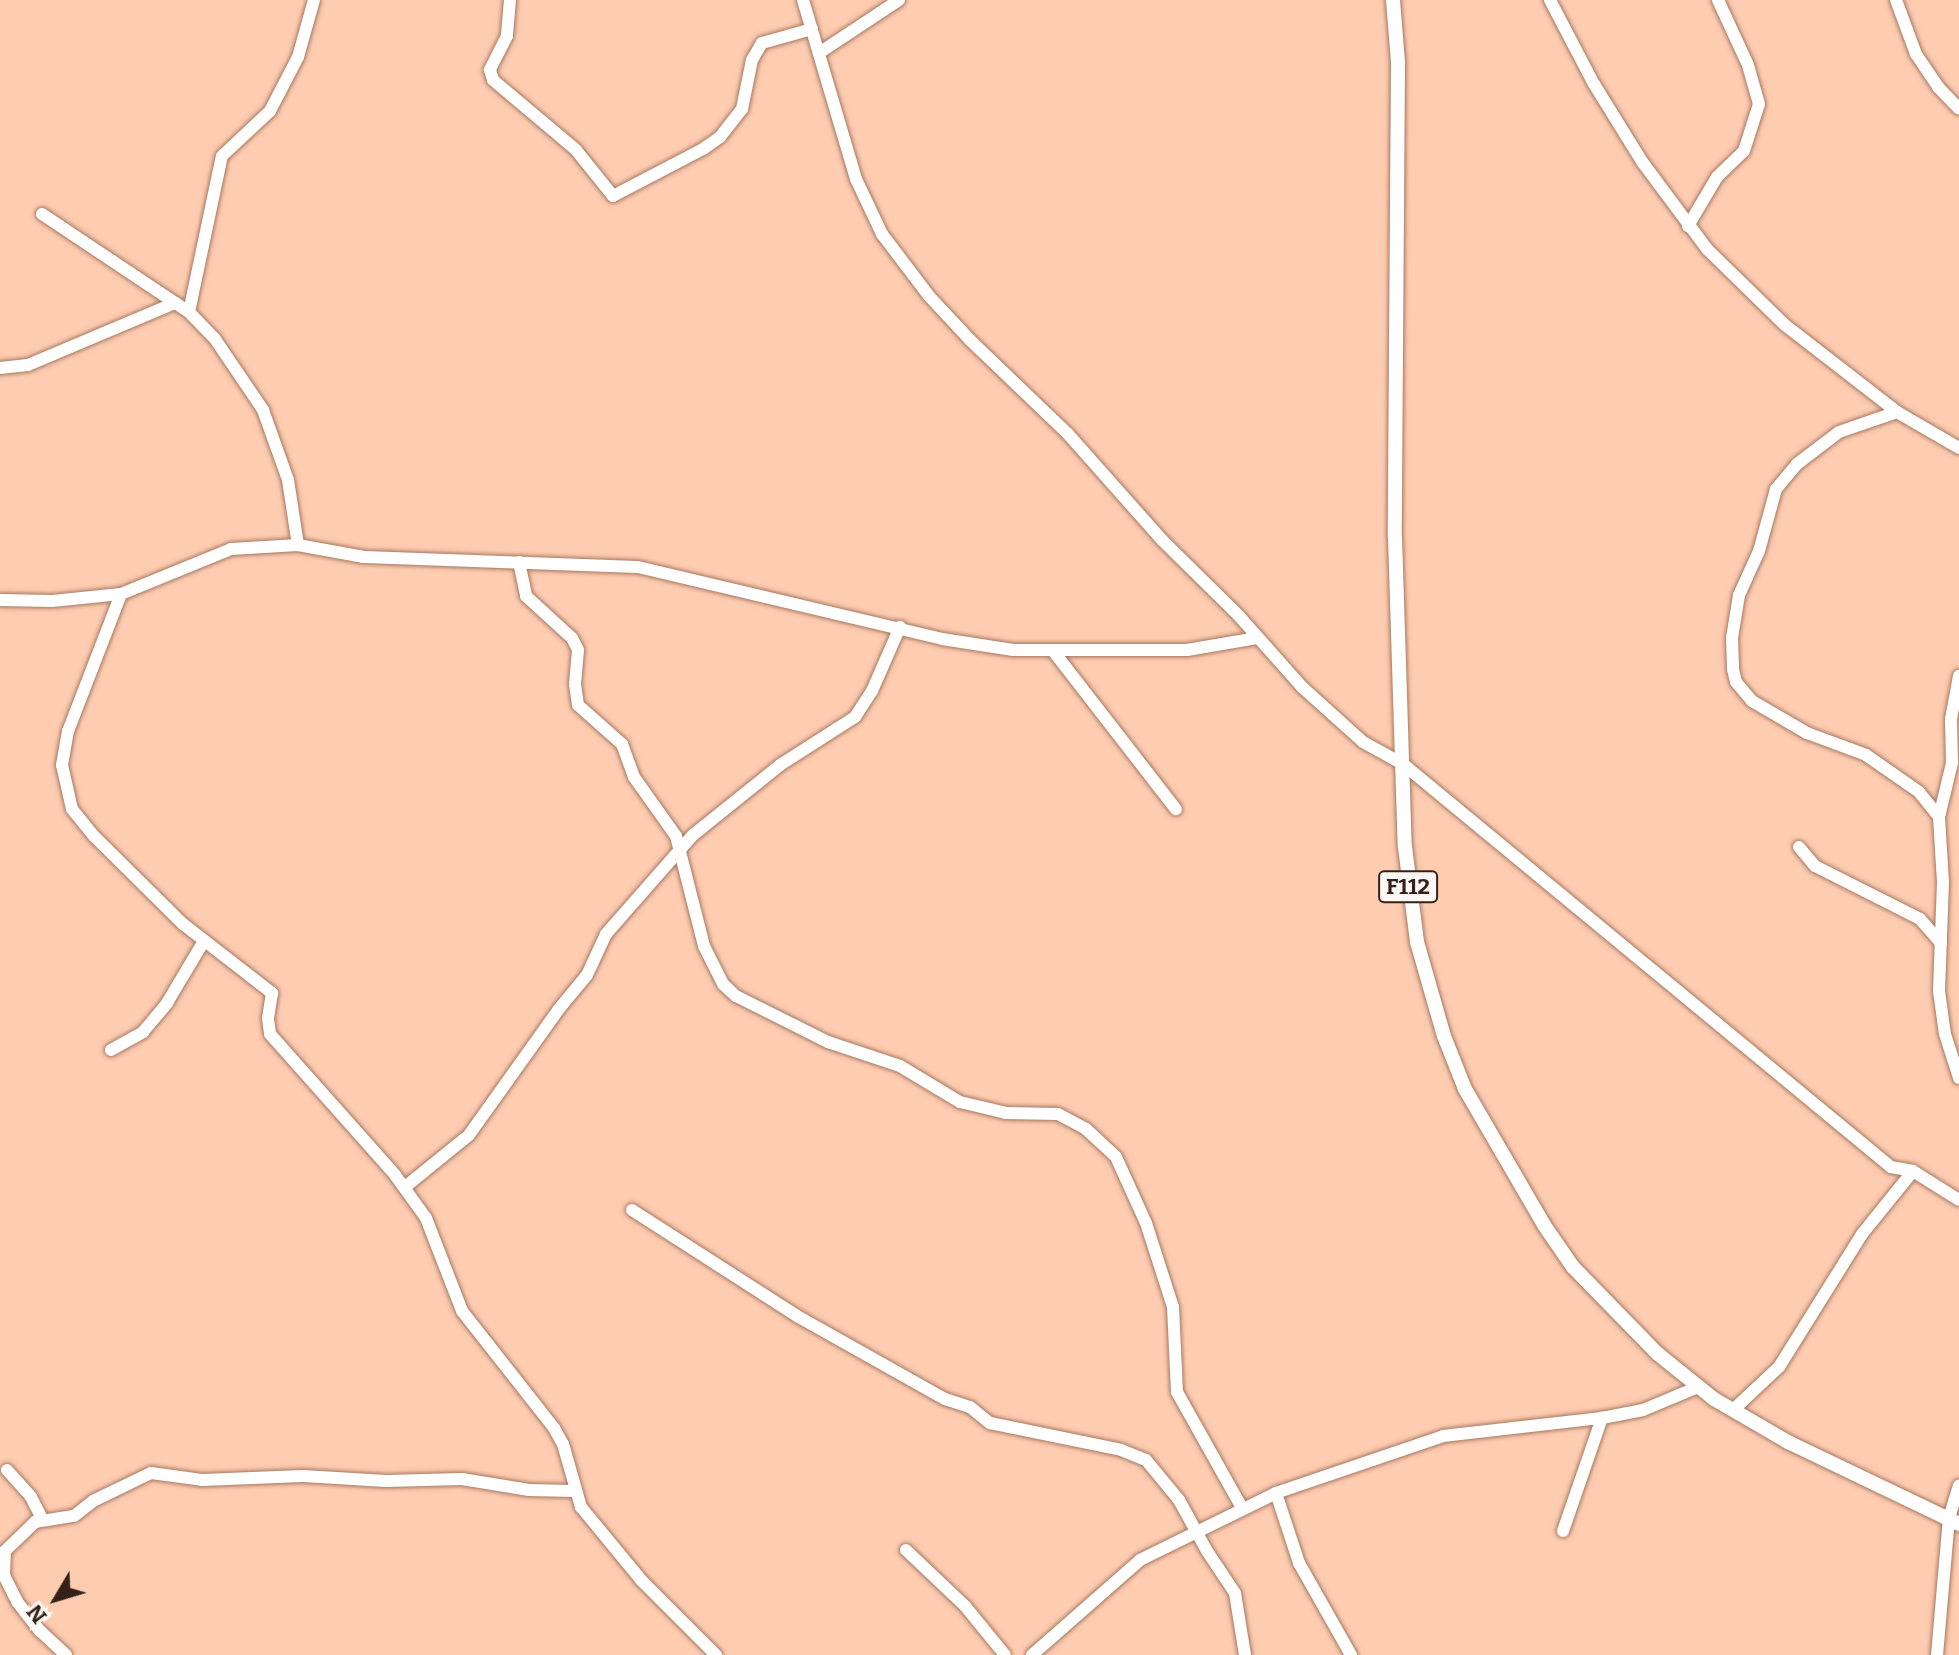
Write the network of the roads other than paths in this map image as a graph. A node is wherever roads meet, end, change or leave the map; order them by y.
1 (314, 0) edge
2 (510, 0) edge
3 (803, 0) edge
4 (899, 0) edge
5 (1393, 0) edge
6 (1550, 0) edge
7 (1718, 0) edge
8 (1896, 0) edge
9 (812, 29) junction
10 (819, 53) junction
11 (1959, 109) edge
12 (42, 214) dead end
13 (1688, 226) junction
14 (175, 303) junction
15 (189, 312) junction
16 (0, 368) edge
17 (1897, 412) junction
18 (1959, 448) edge
19 (298, 545) junction
20 (519, 562) junction
21 (121, 594) junction
22 (0, 600) edge
23 (900, 627) junction
24 (1257, 638) junction
25 (1054, 652) junction
26 (1959, 676) edge
27 (1403, 764) junction
28 (1176, 809) dead end
29 (1939, 817) junction
30 (1799, 847) dead end
31 (680, 850) junction
32 (204, 941) junction
33 (1941, 943) junction
34 (111, 1050) dead end
35 (1959, 1078) edge
36 (1913, 1171) junction
37 (405, 1187) junction
38 (1959, 1200) edge
39 (632, 1210) dead end
40 (1698, 1387) junction
41 (1733, 1410) junction
42 (1602, 1418) junction
43 (7, 1470) dead end
44 (1959, 1486) edge
45 (574, 1491) junction
46 (1276, 1493) junction
47 (1242, 1508) junction
48 (42, 1519) junction
49 (1954, 1521) edge
50 (1563, 1531) dead end
51 (1196, 1532) junction
52 (906, 1550) dead end
53 (66, 1655) edge
54 (716, 1655) edge
55 (1005, 1655) edge
56 (1032, 1655) edge
57 (1245, 1655) edge
58 (1351, 1655) edge
59 (1937, 1655) edge

1 - 15 street
2 - 9 street
3 - 9 street
4 - 10 street
5 - 27 main road, F112
6 - 13 street
7 - 13 street
8 - 11 street
9 - 10 street
10 - 24 street
12 - 14 street
13 - 17 street
14 - 15 street
14 - 16 street
15 - 19 street
17 - 18 street
17 - 29 street
19 - 20 street
19 - 21 street
20 - 23 street
20 - 31 street
21 - 22 street
21 - 32 street
23 - 25 street
23 - 31 street
24 - 25 street
24 - 27 street
25 - 28 street
26 - 29 street
27 - 36 street
27 - 40 main road, F112
29 - 33 street
30 - 33 street
31 - 37 street
31 - 47 street
32 - 34 street
32 - 37 street
33 - 35 street
36 - 38 street
36 - 41 street
37 - 45 street
39 - 51 street
40 - 41 main road, F112
40 - 42 street
41 - 49 main road, F112
42 - 46 street
42 - 50 street
43 - 48 street
44 - 49 street
45 - 48 street
45 - 54 street
46 - 47 street
46 - 58 street
47 - 51 street
48 - 53 street
49 - 59 street
51 - 56 street
51 - 57 street
52 - 55 street

